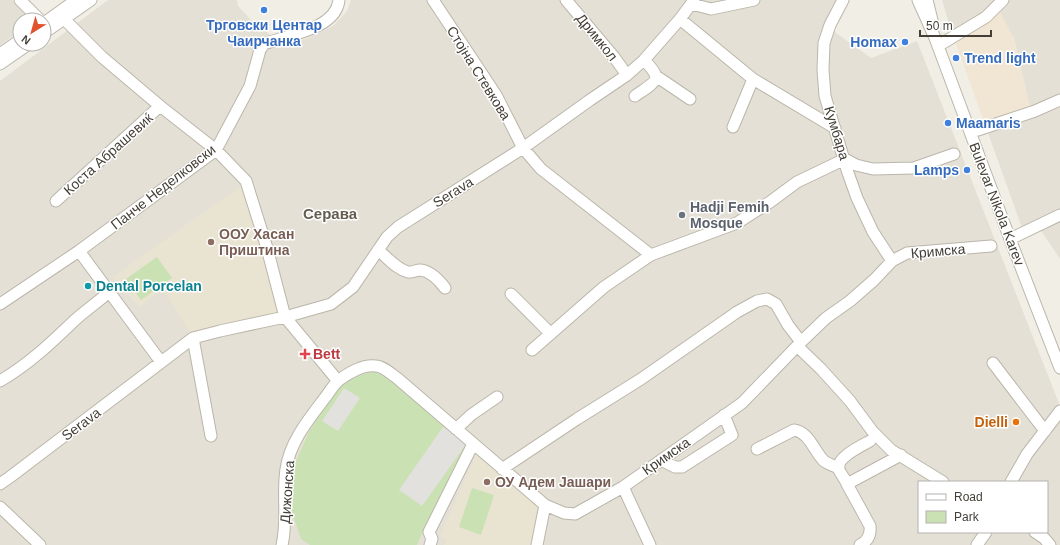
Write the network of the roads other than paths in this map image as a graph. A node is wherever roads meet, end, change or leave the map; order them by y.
1 (20, 0) edge
2 (76, 0) edge
3 (91, 0) edge
4 (339, 0) edge
5 (433, 0) edge
6 (566, 0) edge
7 (843, 0) edge
8 (918, 0) edge
9 (927, 0) edge
10 (1003, 0) edge
11 (747, 1) edge
12 (693, 2) edge
13 (32, 12) edge
14 (61, 16) junction
15 (680, 19) junction
16 (52, 20) edge
17 (52, 25) edge
18 (937, 42) junction
19 (12, 46) edge
20 (17, 52) edge
21 (0, 54) edge
22 (644, 60) junction
23 (0, 64) edge
24 (627, 75) junction
25 (656, 76) junction
26 (753, 79) junction
27 (635, 96) dead end
28 (690, 99) dead end
29 (1060, 100) edge
30 (160, 106) junction
31 (733, 127) dead end
32 (835, 128) junction
33 (978, 130) dead end
34 (523, 148) junction
35 (216, 150) junction
36 (954, 154) dead end
37 (845, 159) junction
38 (56, 201) dead end
39 (1060, 215) edge
40 (1010, 239) junction
41 (991, 246) dead end
42 (378, 250) junction
43 (79, 251) junction
44 (651, 255) junction
45 (892, 261) junction
46 (445, 288) dead end
47 (109, 292) junction
48 (511, 294) dead end
49 (0, 304) edge
50 (285, 317) junction
51 (550, 333) junction
52 (193, 338) junction
53 (799, 344) junction
54 (532, 350) dead end
55 (161, 362) junction
56 (993, 363) dead end
57 (1060, 368) edge
58 (0, 381) edge
59 (338, 381) junction
60 (497, 397) dead end
61 (1060, 411) edge
62 (724, 415) junction
63 (456, 429) junction
64 (1045, 431) junction
65 (211, 436) dead end
66 (870, 441) dead end
67 (473, 444) junction
68 (757, 449) dead end
69 (901, 455) junction
70 (661, 460) junction
71 (839, 468) junction
72 (502, 469) junction
73 (941, 481) edge
74 (1012, 481) edge
75 (0, 484) edge
76 (847, 484) junction
77 (622, 487) junction
78 (545, 505) junction
79 (0, 507) edge
80 (985, 533) edge
81 (989, 533) edge
82 (1036, 533) edge
83 (40, 545) edge
84 (282, 545) edge
85 (430, 545) edge
86 (537, 545) edge
87 (650, 545) edge
88 (860, 545) edge
89 (977, 545) edge
90 (986, 545) edge
91 (1050, 545) edge

1 - 13 street
2 - 14 street
3 - 14 street
4 - 35 street, Панче Неделковски
5 - 34 street, Стојна Стевкова
6 - 24 street, Дримкол
7 - 32 street, Кумбара
8 - 18 street, Bulevar Nikola Karev
9 - 18 street, Bulevar Nikola Karev
10 - 18 street
11 - 12 street
12 - 15 street, Serava
14 - 16 street
14 - 17 street
14 - 30 street, Коста Абрашевиќ
15 - 22 street, Serava
15 - 26 street
18 - 40 street, Bulevar Nikola Karev
19 - 21 street
20 - 23 street
22 - 24 street, Serava
22 - 25 street
24 - 34 street, Serava
25 - 27 street
25 - 28 street
26 - 31 street
26 - 32 street
29 - 33 street
30 - 35 street, Коста Абрашевиќ
30 - 38 street, Коста Абрашевиќ
32 - 37 street, Кумбара
34 - 42 street, Serava
34 - 44 street, Стојна Стевкова
35 - 43 street, Панче Неделковски
35 - 50 street, Коста Абрашевиќ
36 - 37 street
37 - 44 street
37 - 45 street, Кумбара
39 - 40 street
40 - 57 street, Bulevar Nikola Karev
41 - 45 street, Кримска
42 - 46 street
42 - 50 street, Serava
43 - 47 street
43 - 49 street, Панче Неделковски
44 - 51 street
45 - 53 street, Кримска
47 - 55 street
47 - 58 street
48 - 51 street
50 - 52 street, Serava
50 - 59 street, Коста Абрашевиќ
51 - 54 street
52 - 55 street, Serava
52 - 65 street
53 - 62 street, Кримска
53 - 69 street
53 - 72 street
55 - 75 street, Serava
56 - 64 street
59 - 63 street, Кримска
59 - 84 street, Дижонска
60 - 63 street
61 - 64 street
62 - 70 street, Кримска
62 - 70 street
63 - 67 street, Кримска
64 - 74 street
66 - 71 street
67 - 72 street, Кримска
67 - 85 street
68 - 71 street
69 - 73 street
69 - 76 street
70 - 77 street, Кримска
71 - 76 street
72 - 78 street, Кримска
76 - 88 street
77 - 78 street, Кримска
77 - 87 street
78 - 86 street
79 - 83 street
80 - 89 street
81 - 90 street
82 - 91 street

